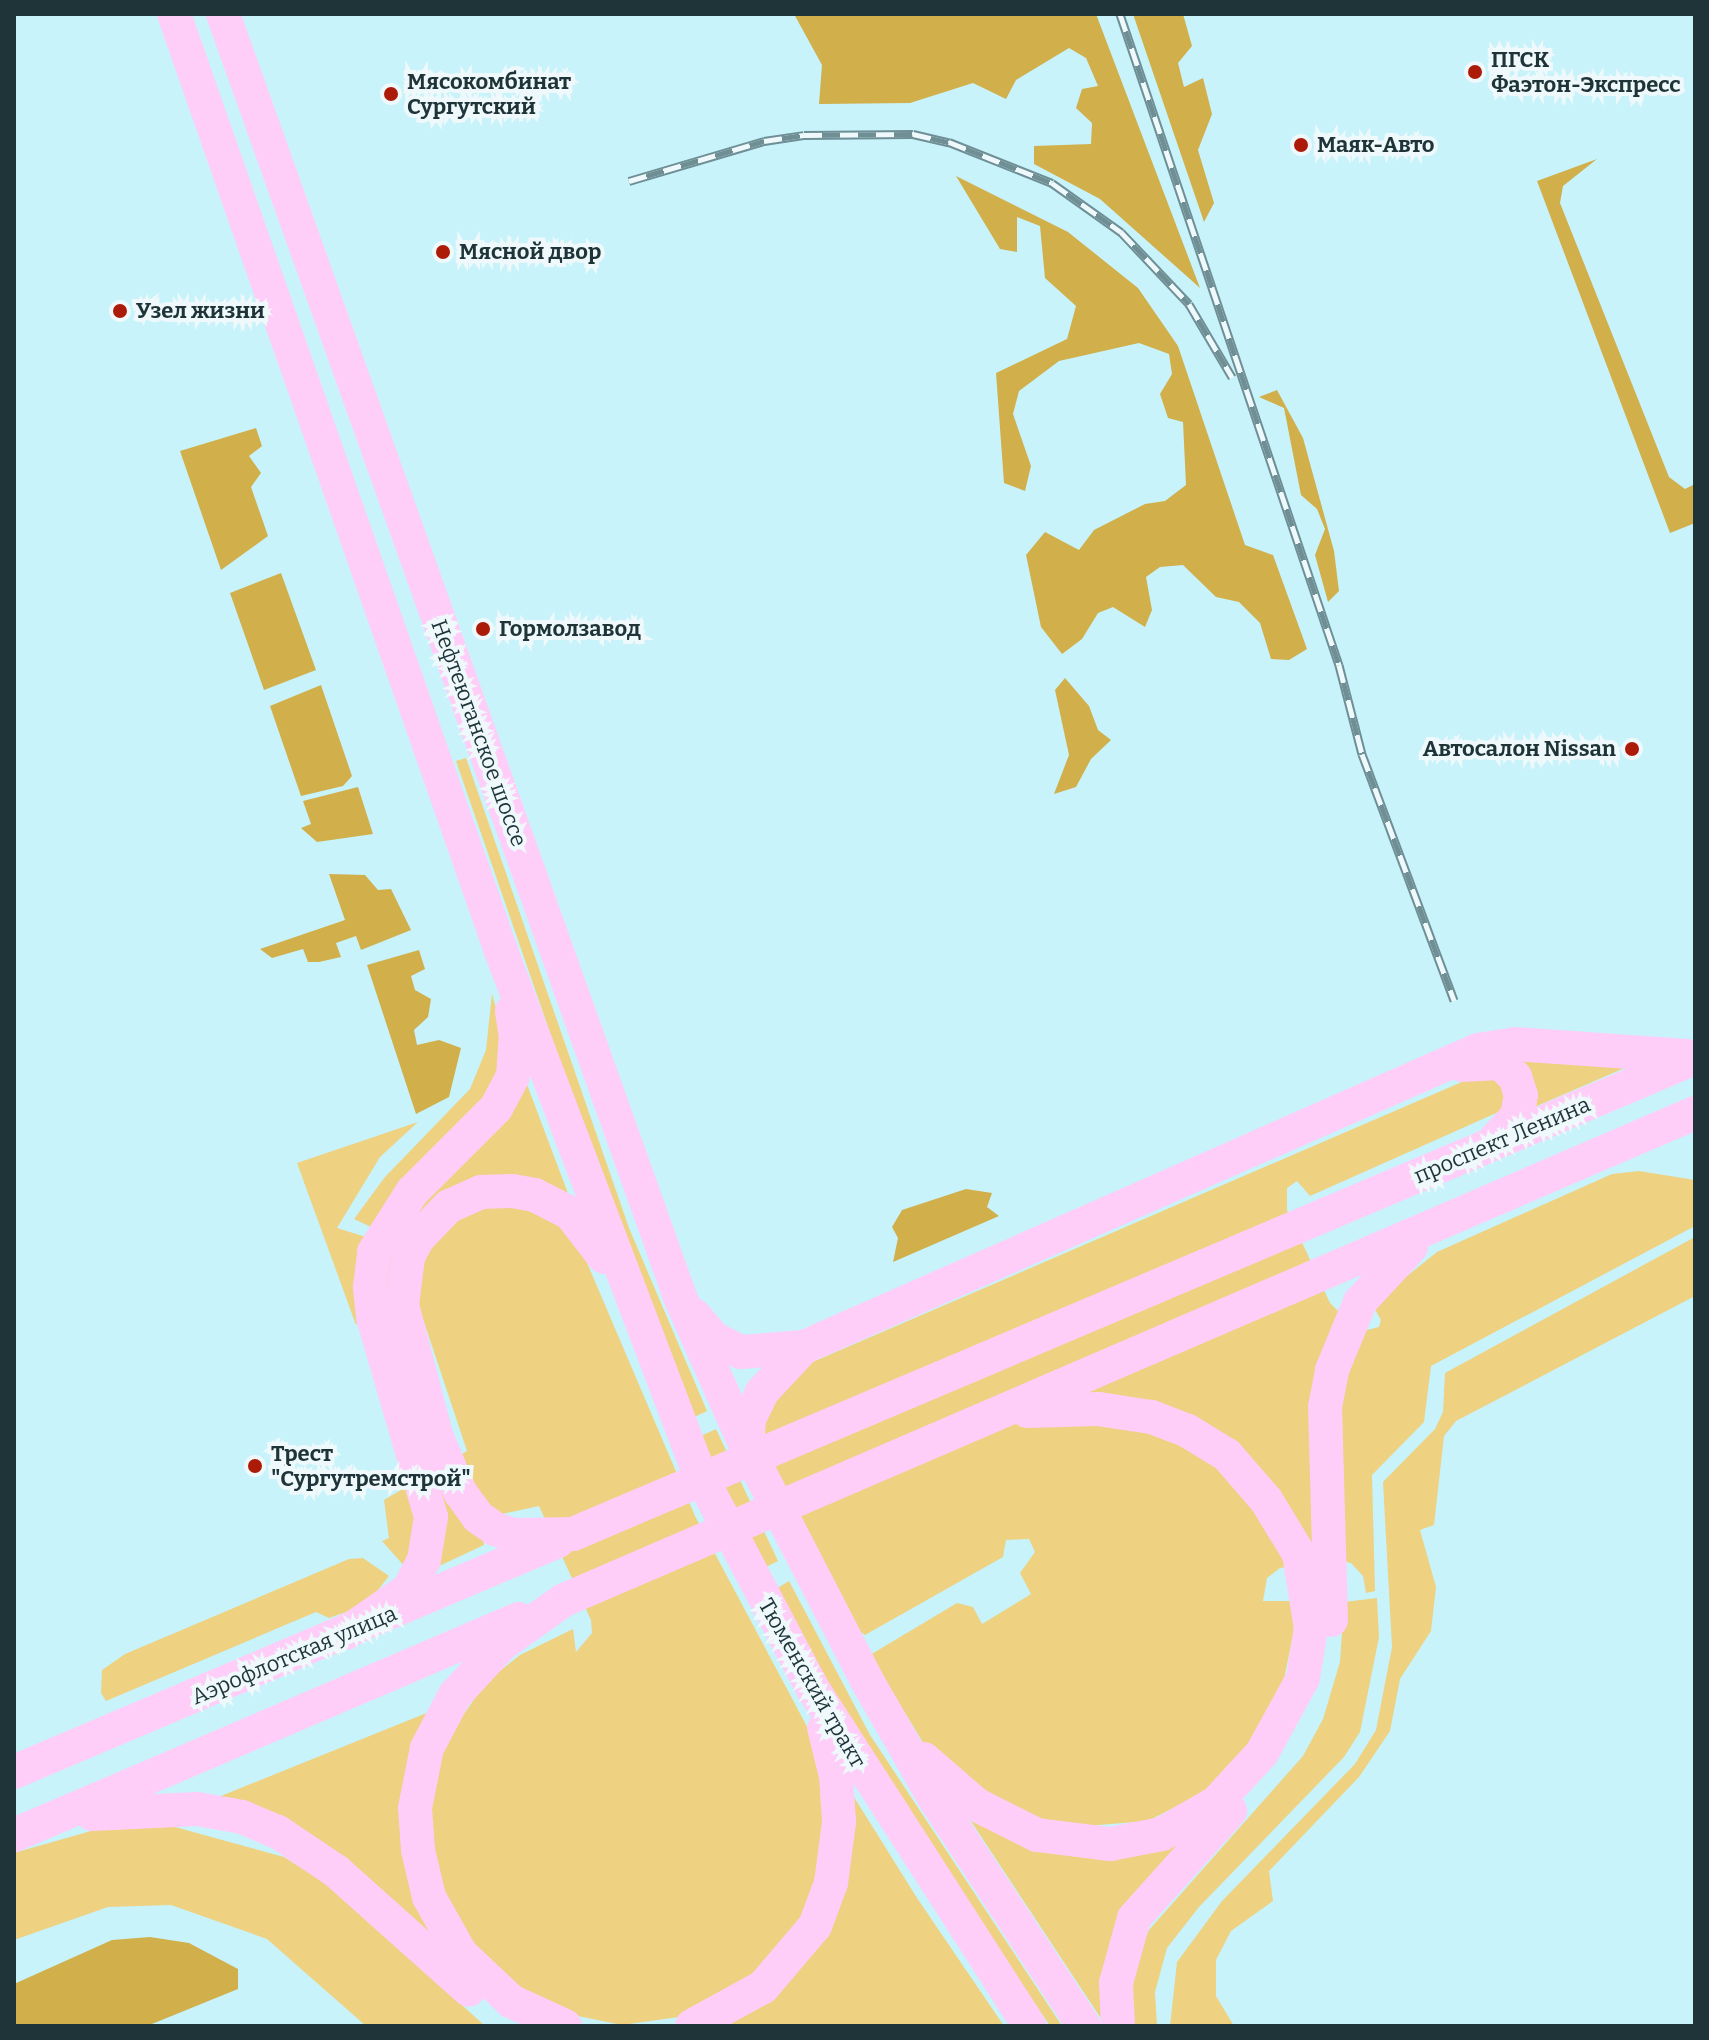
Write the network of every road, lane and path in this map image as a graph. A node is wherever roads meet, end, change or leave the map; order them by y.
1 (174, 14) edge
2 (223, 14) edge
3 (501, 951) junction
4 (1695, 1057) edge
5 (1431, 1073) junction
6 (1695, 1113) edge
7 (1490, 1145) junction
8 (1461, 1216) junction
9 (680, 1297) junction
10 (638, 1317) junction
11 (804, 1347) junction
12 (1007, 1412) junction
13 (747, 1448) junction
14 (573, 1534) joint
15 (538, 1542) junction
16 (564, 1600) junction
17 (1320, 1601) junction
18 (346, 1633) junction
19 (866, 1679) junction
20 (813, 1689) junction
21 (14, 1772) edge
22 (48, 1821) junction
23 (14, 1835) edge
24 (514, 2026) edge
25 (565, 2026) edge
26 (692, 2026) edge
27 (1029, 2026) edge
28 (1084, 2026) edge
29 (1118, 2026) edge

1 - 3 main road
2 - 9 main road, Нефтеюганское шоссе
3 - 10 main road
3 - 18 main road
4 - 5 main road
4 - 7 main road, проспект Ленина
5 - 7 main road
5 - 11 main road
6 - 8 main road
7 - 14 main road, проспект Ленина
8 - 12 main road
8 - 17 main road
9 - 11 main road
9 - 13 main road, Нефтеюганское шоссе
10 - 15 main road
10 - 20 main road, Тюменский тракт
11 - 13 main road
12 - 16 main road
12 - 17 main road
13 - 19 main road
14 - 15 main road, Аэрофлотская улица
15 - 18 main road, Аэрофлотская улица
16 - 22 main road
16 - 25 main road
17 - 19 main road
17 - 29 main road
18 - 21 main road, Аэрофлотская улица
19 - 28 main road
20 - 26 main road
20 - 27 main road, Тюменский тракт
22 - 23 main road
22 - 24 main road

